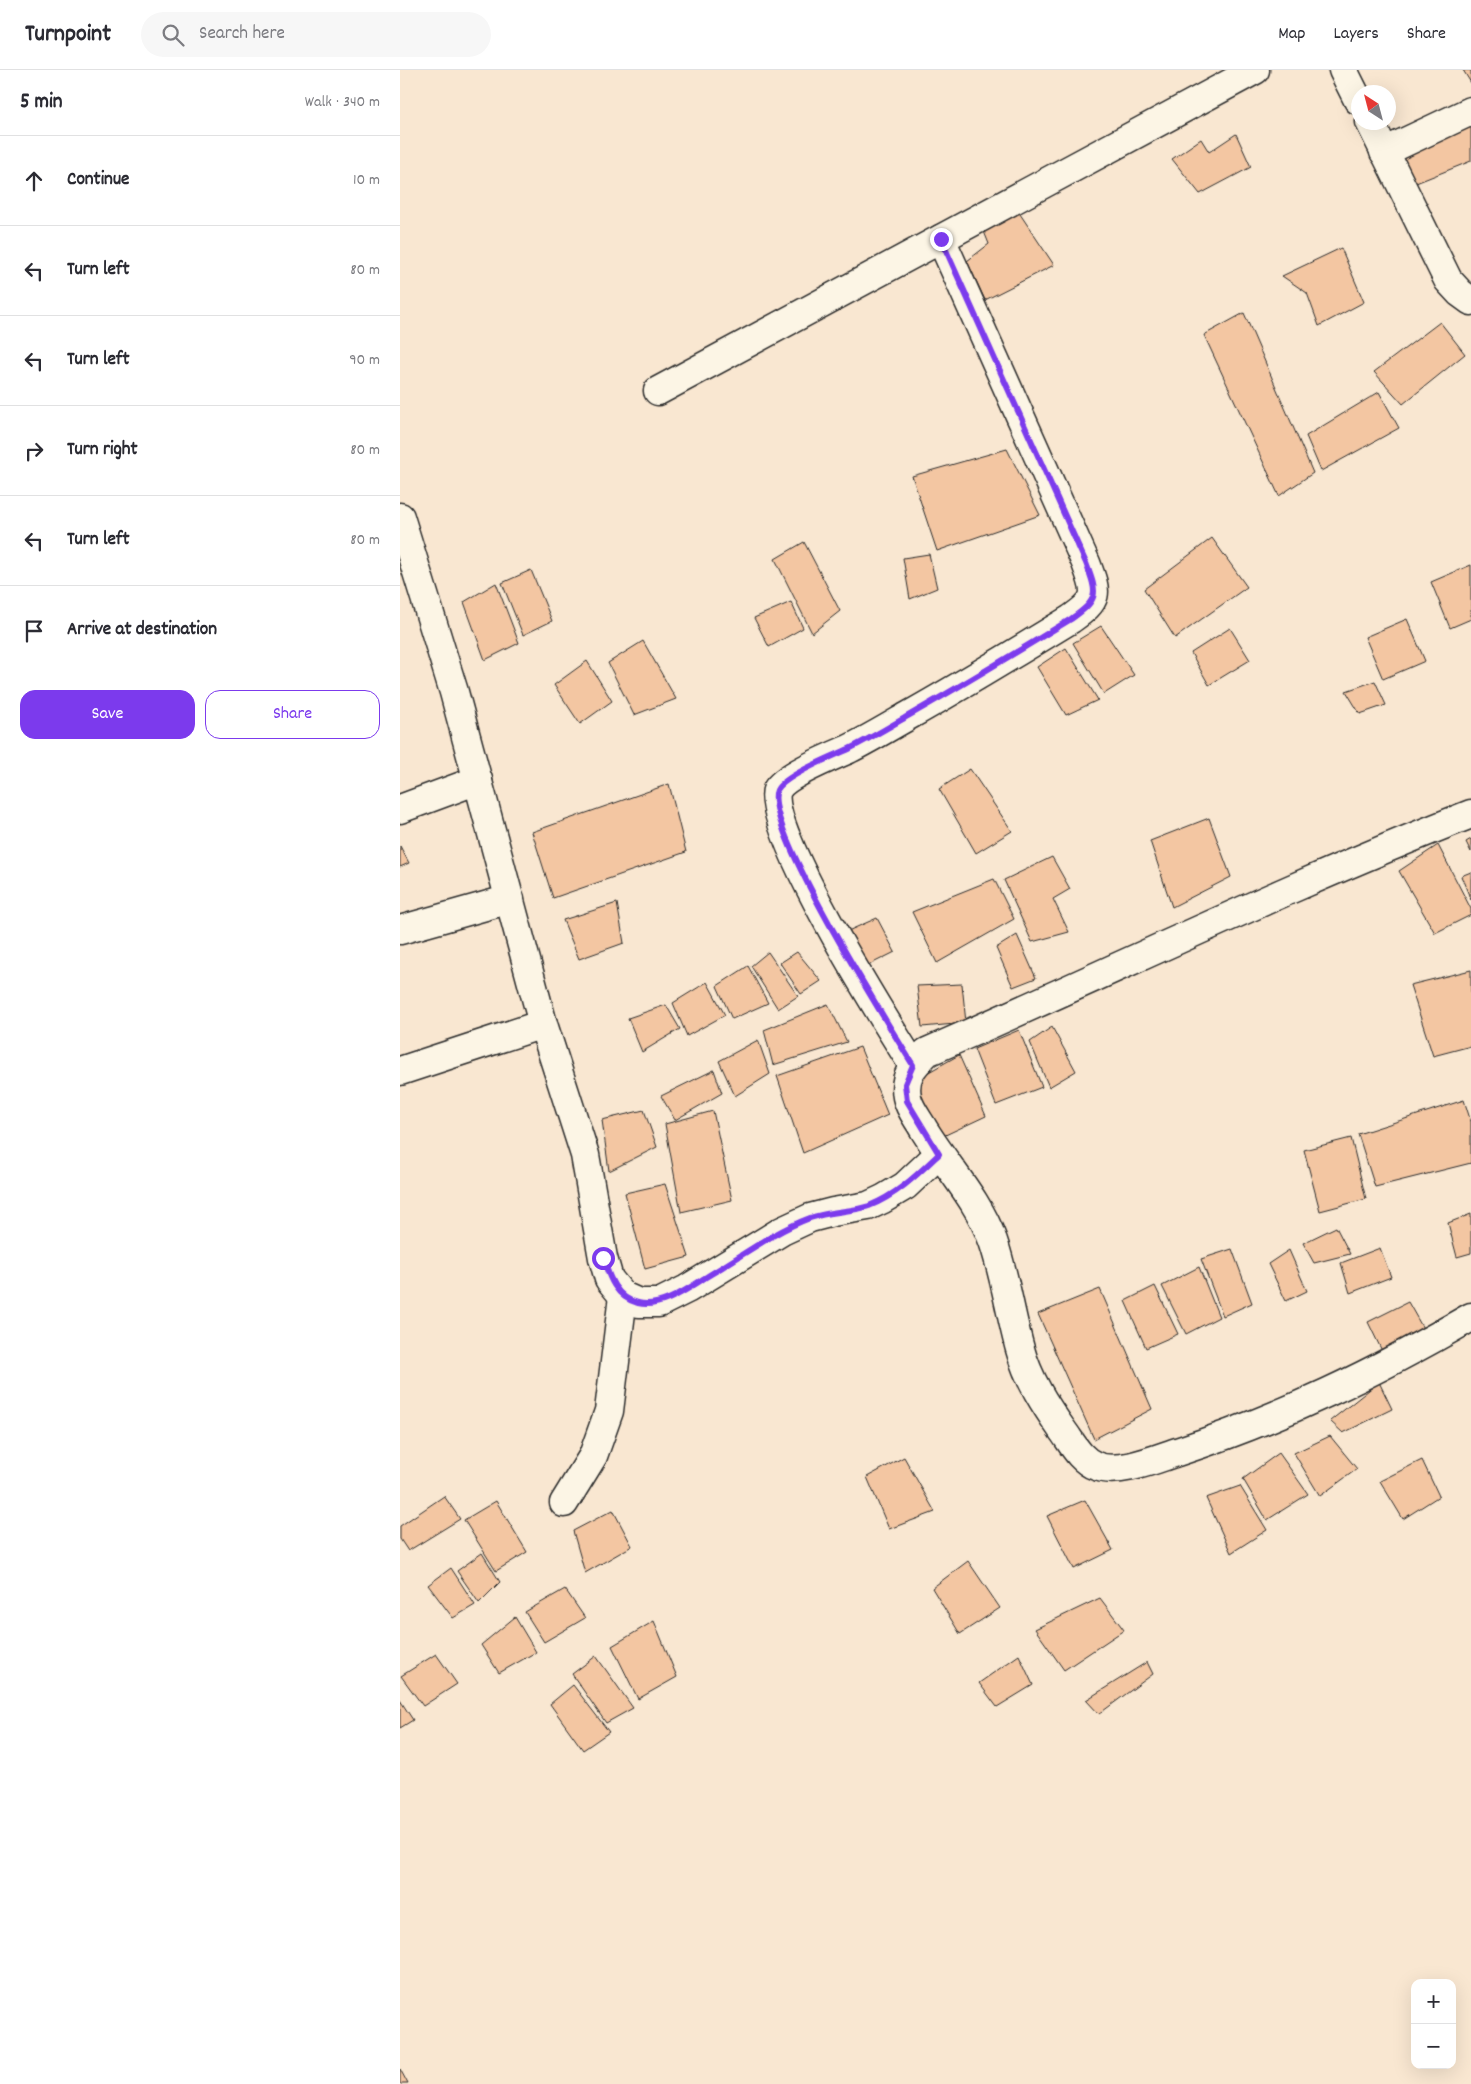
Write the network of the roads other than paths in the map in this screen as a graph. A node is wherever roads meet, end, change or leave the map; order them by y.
1 (1255, 70) edge
2 (1343, 70) edge
3 (1351, 86) edge
4 (1471, 111) edge
5 (1374, 130) edge
6 (1384, 152) junction
7 (941, 239) junction
8 (1471, 301) edge
9 (658, 391) dead end
10 (400, 517) edge
11 (478, 780) junction
12 (400, 809) edge
13 (1471, 814) edge
14 (510, 899) junction
15 (400, 930) edge
16 (543, 1024) junction
17 (913, 1065) junction
18 (400, 1071) edge
19 (939, 1154) junction
20 (623, 1296) junction
21 (1471, 1317) edge
22 (564, 1503) dead end

1 - 7 street
2 - 3 street
4 - 6 street
5 - 6 street
6 - 8 street
7 - 9 street
7 - 17 street
10 - 11 street
11 - 12 street
11 - 14 street
13 - 17 street
14 - 15 street
14 - 16 street
16 - 18 street
16 - 20 street
17 - 19 street
19 - 20 street
19 - 21 street
20 - 22 street

